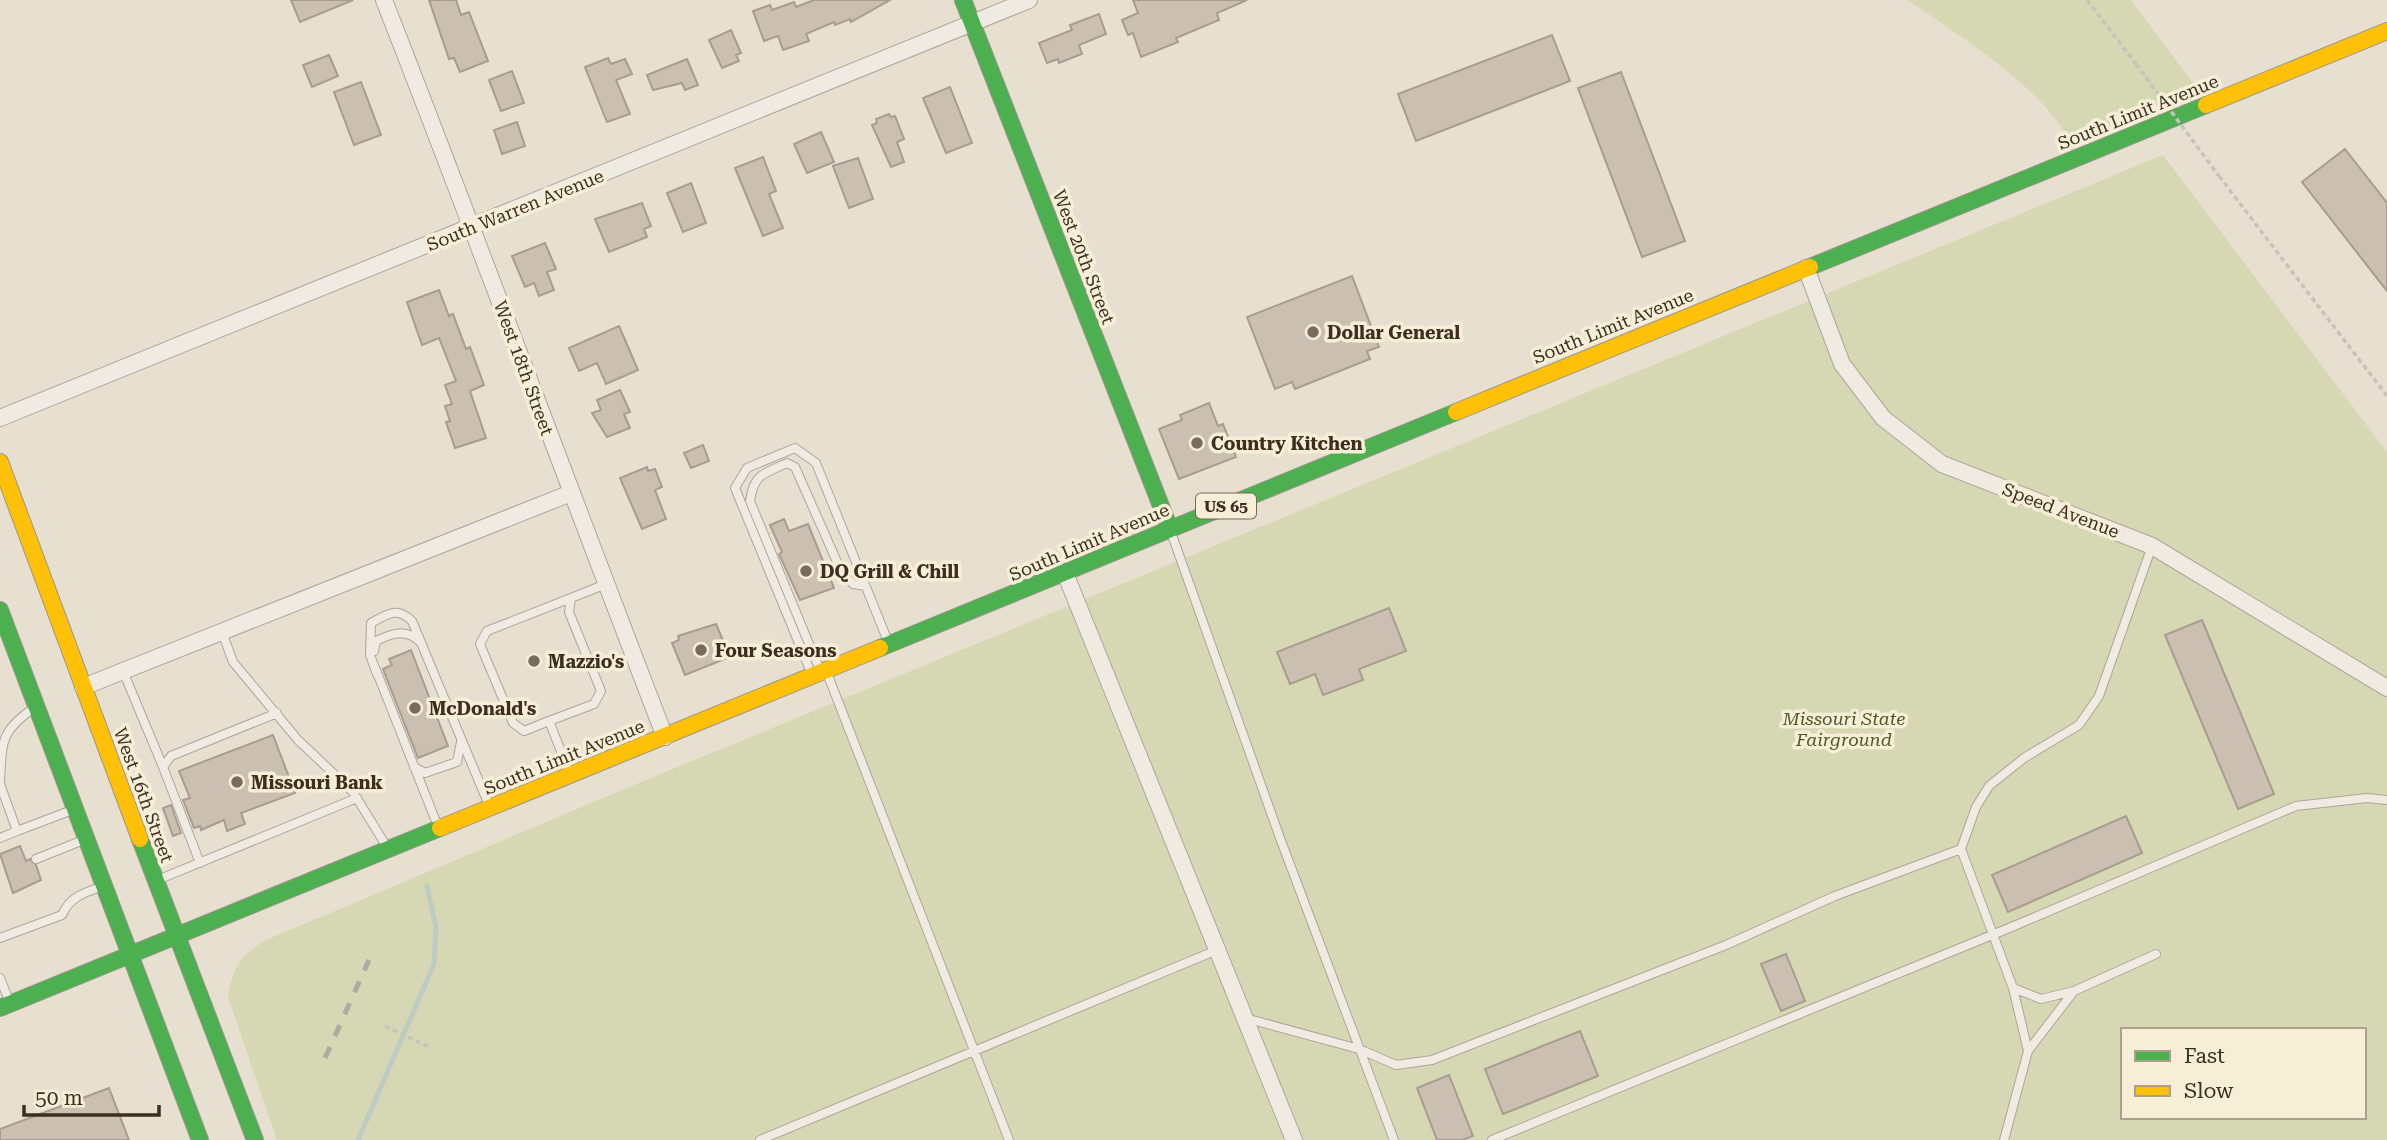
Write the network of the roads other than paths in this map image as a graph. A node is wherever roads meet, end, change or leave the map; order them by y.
1 (384, 0) edge
2 (963, 0) edge
3 (1029, 0) edge
4 (972, 24) junction
5 (2387, 31) edge
6 (474, 227) junction
7 (1806, 268) junction
8 (0, 418) edge
9 (0, 462) edge
10 (571, 493) junction
11 (1170, 529) junction
12 (2152, 546) junction
13 (1065, 573) junction
14 (606, 584) junction
15 (865, 586) junction
16 (571, 598) junction
17 (0, 610) edge
18 (222, 632) junction
19 (890, 645) junction
20 (423, 646) junction
21 (124, 671) junction
22 (377, 674) junction
23 (820, 674) junction
24 (83, 687) junction
25 (2387, 688) edge
26 (36, 706) junction
27 (277, 713) junction
28 (549, 722) junction
29 (665, 737) junction
30 (462, 739) junction
31 (163, 767) junction
32 (414, 767) junction
33 (570, 775) junction
34 (0, 784) edge
35 (356, 798) junction
36 (2387, 800) edge
37 (491, 808) junction
38 (75, 809) junction
39 (439, 829) junction
40 (17, 831) junction
41 (0, 838) edge
42 (86, 839) junction
43 (1961, 849) junction
44 (388, 850) junction
45 (36, 859) dead end
46 (200, 863) junction
47 (155, 881) junction
48 (104, 886) junction
49 (1994, 935) junction
50 (176, 937) junction
51 (0, 938) edge
52 (1217, 950) junction
53 (2156, 954) dead end
54 (130, 955) junction
55 (0, 978) edge
56 (2013, 988) junction
57 (2074, 991) junction
58 (5, 1006) edge
59 (1245, 1018) junction
60 (1360, 1049) junction
61 (2028, 1051) junction
62 (975, 1052) junction
63 (200, 1140) edge
64 (255, 1140) edge
65 (760, 1140) edge
66 (1009, 1140) edge
67 (1293, 1140) edge
68 (1394, 1140) edge
69 (1492, 1140) edge
70 (2005, 1140) edge

1 - 6 street, West 18th Street
2 - 4 main road, West 20th Street
3 - 4 street, South Warren Avenue
4 - 6 street, South Warren Avenue
4 - 11 main road, West 20th Street
5 - 7 main road, South Limit Avenue / US 65
6 - 8 street, South Warren Avenue
6 - 10 street, West 18th Street
7 - 11 main road, South Limit Avenue / US 65
7 - 12 street, Speed Avenue
9 - 24 main road, West 16th Street
10 - 14 street, West 18th Street
10 - 18 street
11 - 13 main road, South Limit Avenue / US 65
11 - 60 lane
12 - 25 street, Speed Avenue
12 - 43 lane
13 - 19 main road, South Limit Avenue / US 65
13 - 52 street
14 - 16 lane
14 - 29 street, West 18th Street
15 - 19 lane
15 - 23 lane
15 - 23 lane
16 - 28 lane
16 - 28 lane
17 - 26 main road
18 - 21 street
18 - 27 lane
19 - 23 main road, South Limit Avenue / US 65
20 - 22 lane
20 - 22 lane
20 - 30 lane
21 - 24 street
21 - 31 lane
22 - 32 lane
23 - 29 main road, South Limit Avenue / US 65
23 - 62 lane
24 - 47 main road, West 16th Street
26 - 34 lane
26 - 38 main road
27 - 31 lane
27 - 35 lane
28 - 33 lane
29 - 33 main road, South Limit Avenue / US 65
30 - 32 lane
30 - 37 lane
31 - 46 lane
32 - 39 lane
33 - 37 main road, South Limit Avenue / US 65
34 - 40 lane
35 - 44 lane
35 - 46 lane
36 - 49 lane
37 - 39 main road, South Limit Avenue / US 65
38 - 40 lane
38 - 42 main road
39 - 44 main road, South Limit Avenue / US 65
40 - 41 lane
42 - 45 lane
42 - 48 main road
43 - 49 lane
43 - 60 lane
44 - 50 main road, South Limit Avenue / US 65
46 - 47 lane
47 - 50 main road, West 16th Street
48 - 51 lane
48 - 54 main road
49 - 56 lane
49 - 69 lane
50 - 54 main road, South Limit Avenue / US 65
50 - 64 main road, West 16th Street
52 - 59 street
52 - 62 lane
53 - 57 lane
54 - 58 main road, South Limit Avenue / US 65
54 - 63 main road
55 - 58 lane
56 - 57 lane
56 - 61 lane
57 - 61 lane
59 - 60 lane
59 - 67 street
60 - 68 lane
61 - 70 lane
62 - 65 lane
62 - 66 lane

